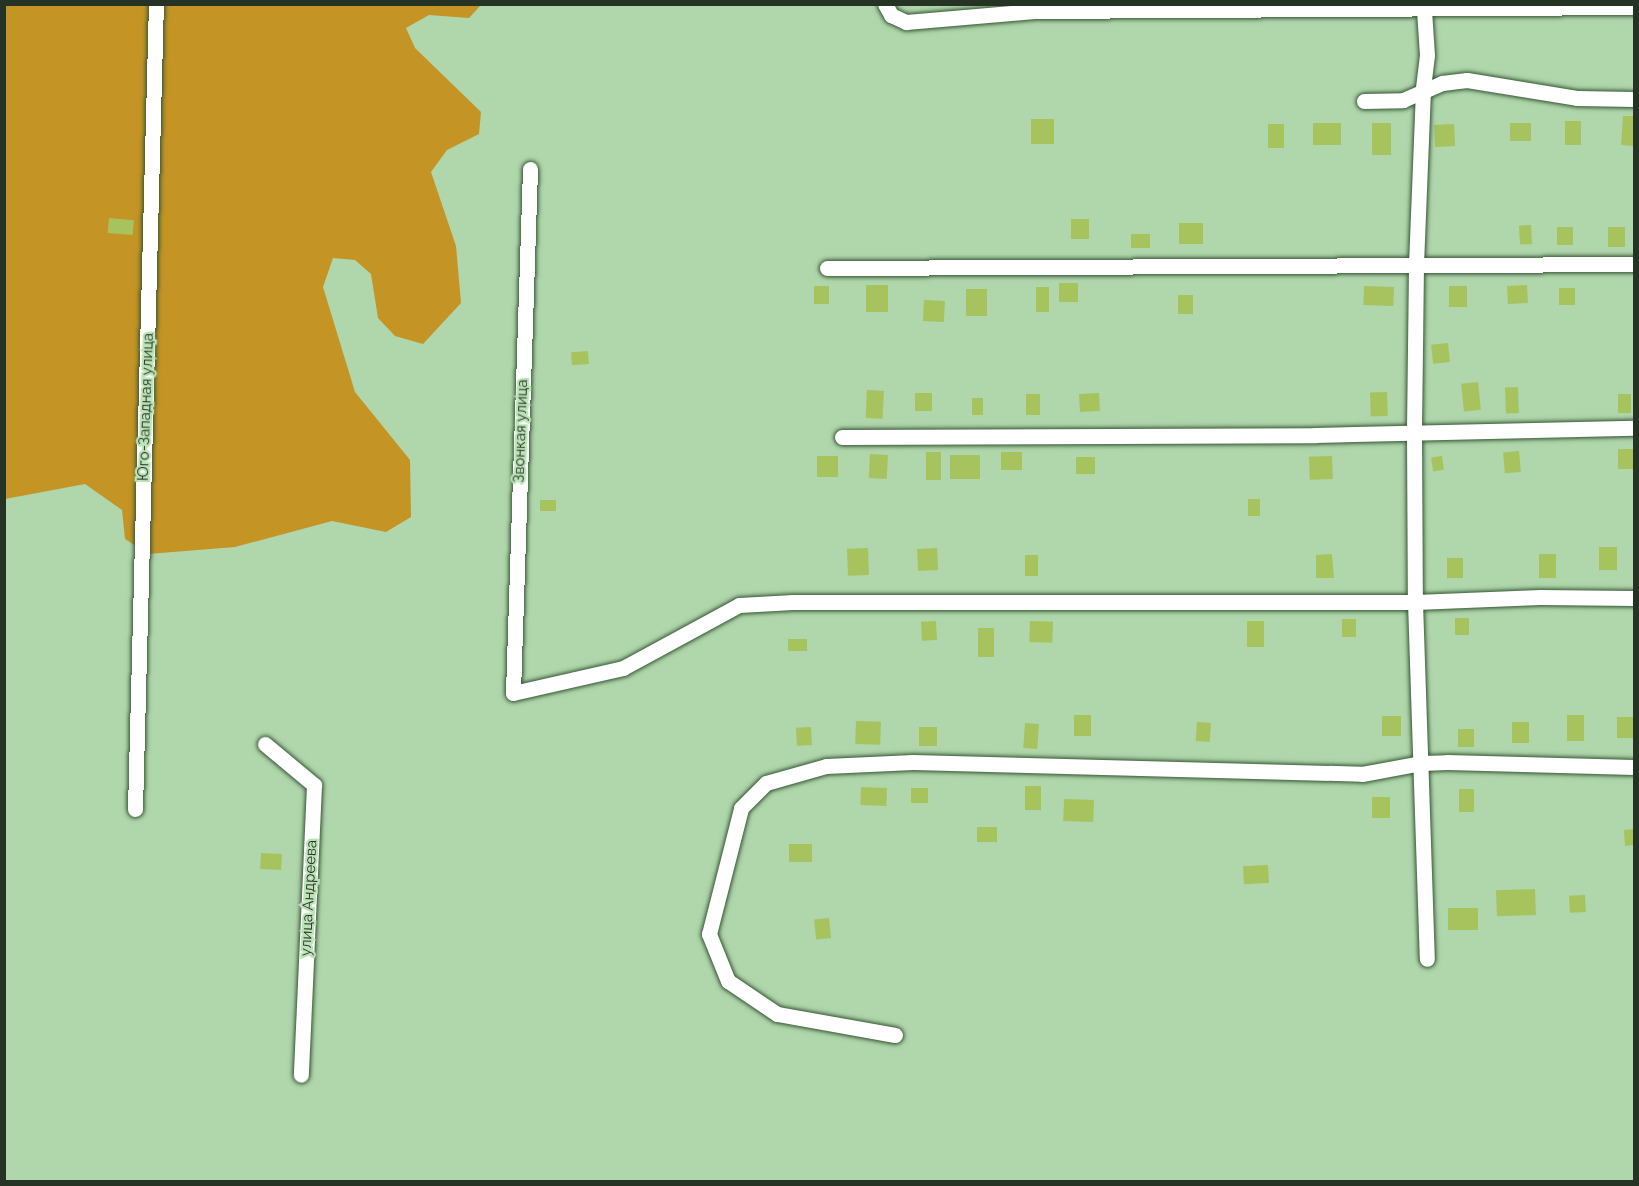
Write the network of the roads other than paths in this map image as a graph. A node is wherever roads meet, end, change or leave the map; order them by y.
1 (156, 4) edge
2 (885, 4) edge
3 (1320, 7) edge
4 (1447, 7) edge
5 (1599, 7) edge
6 (1635, 7) edge
7 (1035, 8) edge
8 (1192, 8) edge
9 (1424, 10) junction
10 (1423, 90) junction
11 (1635, 99) edge
12 (1364, 101) dead end
13 (530, 169) dead end
14 (1635, 264) edge
15 (1416, 266) junction
16 (827, 268) dead end
17 (1635, 428) edge
18 (1414, 433) junction
19 (842, 437) dead end
20 (1635, 598) edge
21 (1415, 602) junction
22 (265, 744) dead end
23 (1422, 763) junction
24 (1635, 767) edge
25 (135, 809) dead end
26 (1427, 959) dead end
27 (895, 1035) dead end
28 (301, 1075) dead end

1 - 25 street, Юго-Западная улица
2 - 7 street
3 - 8 street
3 - 9 street
4 - 5 street
4 - 9 street
5 - 6 street
7 - 8 street
9 - 10 street
10 - 11 street
10 - 12 street
10 - 15 street
13 - 21 street, Звонкая улица
14 - 15 street
15 - 16 street
15 - 18 street
17 - 18 street
18 - 19 street
18 - 21 street
20 - 21 street
21 - 23 street
22 - 28 street, улица Андреева
23 - 24 street
23 - 26 street
23 - 27 street

